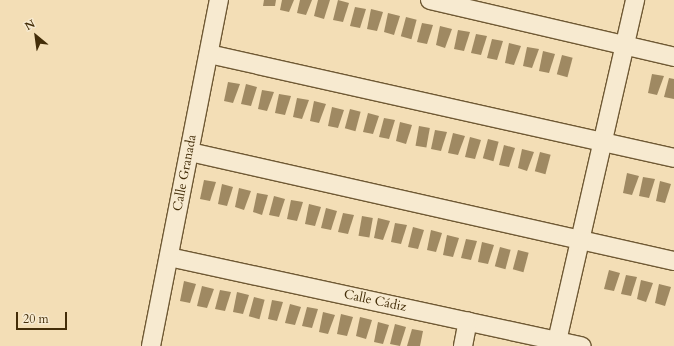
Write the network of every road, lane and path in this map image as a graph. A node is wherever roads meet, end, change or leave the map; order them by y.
1 (220, 0) edge
2 (430, 0) edge
3 (636, 0) edge
4 (626, 46) junction
5 (209, 54) junction
6 (674, 57) edge
7 (604, 143) junction
8 (190, 152) junction
9 (674, 158) edge
10 (582, 242) junction
11 (168, 257) junction
12 (674, 262) edge
13 (468, 321) junction
14 (557, 341) junction
15 (151, 346) edge
16 (463, 346) edge
17 (582, 346) edge

1 - 5 street, Calle Granada
2 - 4 street
3 - 4 street
4 - 6 street
4 - 7 street
5 - 7 street
5 - 8 street, Calle Granada
7 - 9 street
7 - 10 street
8 - 10 street
8 - 11 street, Calle Granada
10 - 12 street
10 - 14 street
11 - 13 street, Calle Cádiz
11 - 15 street, Calle Granada
13 - 14 street, Calle Cádiz
13 - 16 street
14 - 17 street, Calle Cádiz

